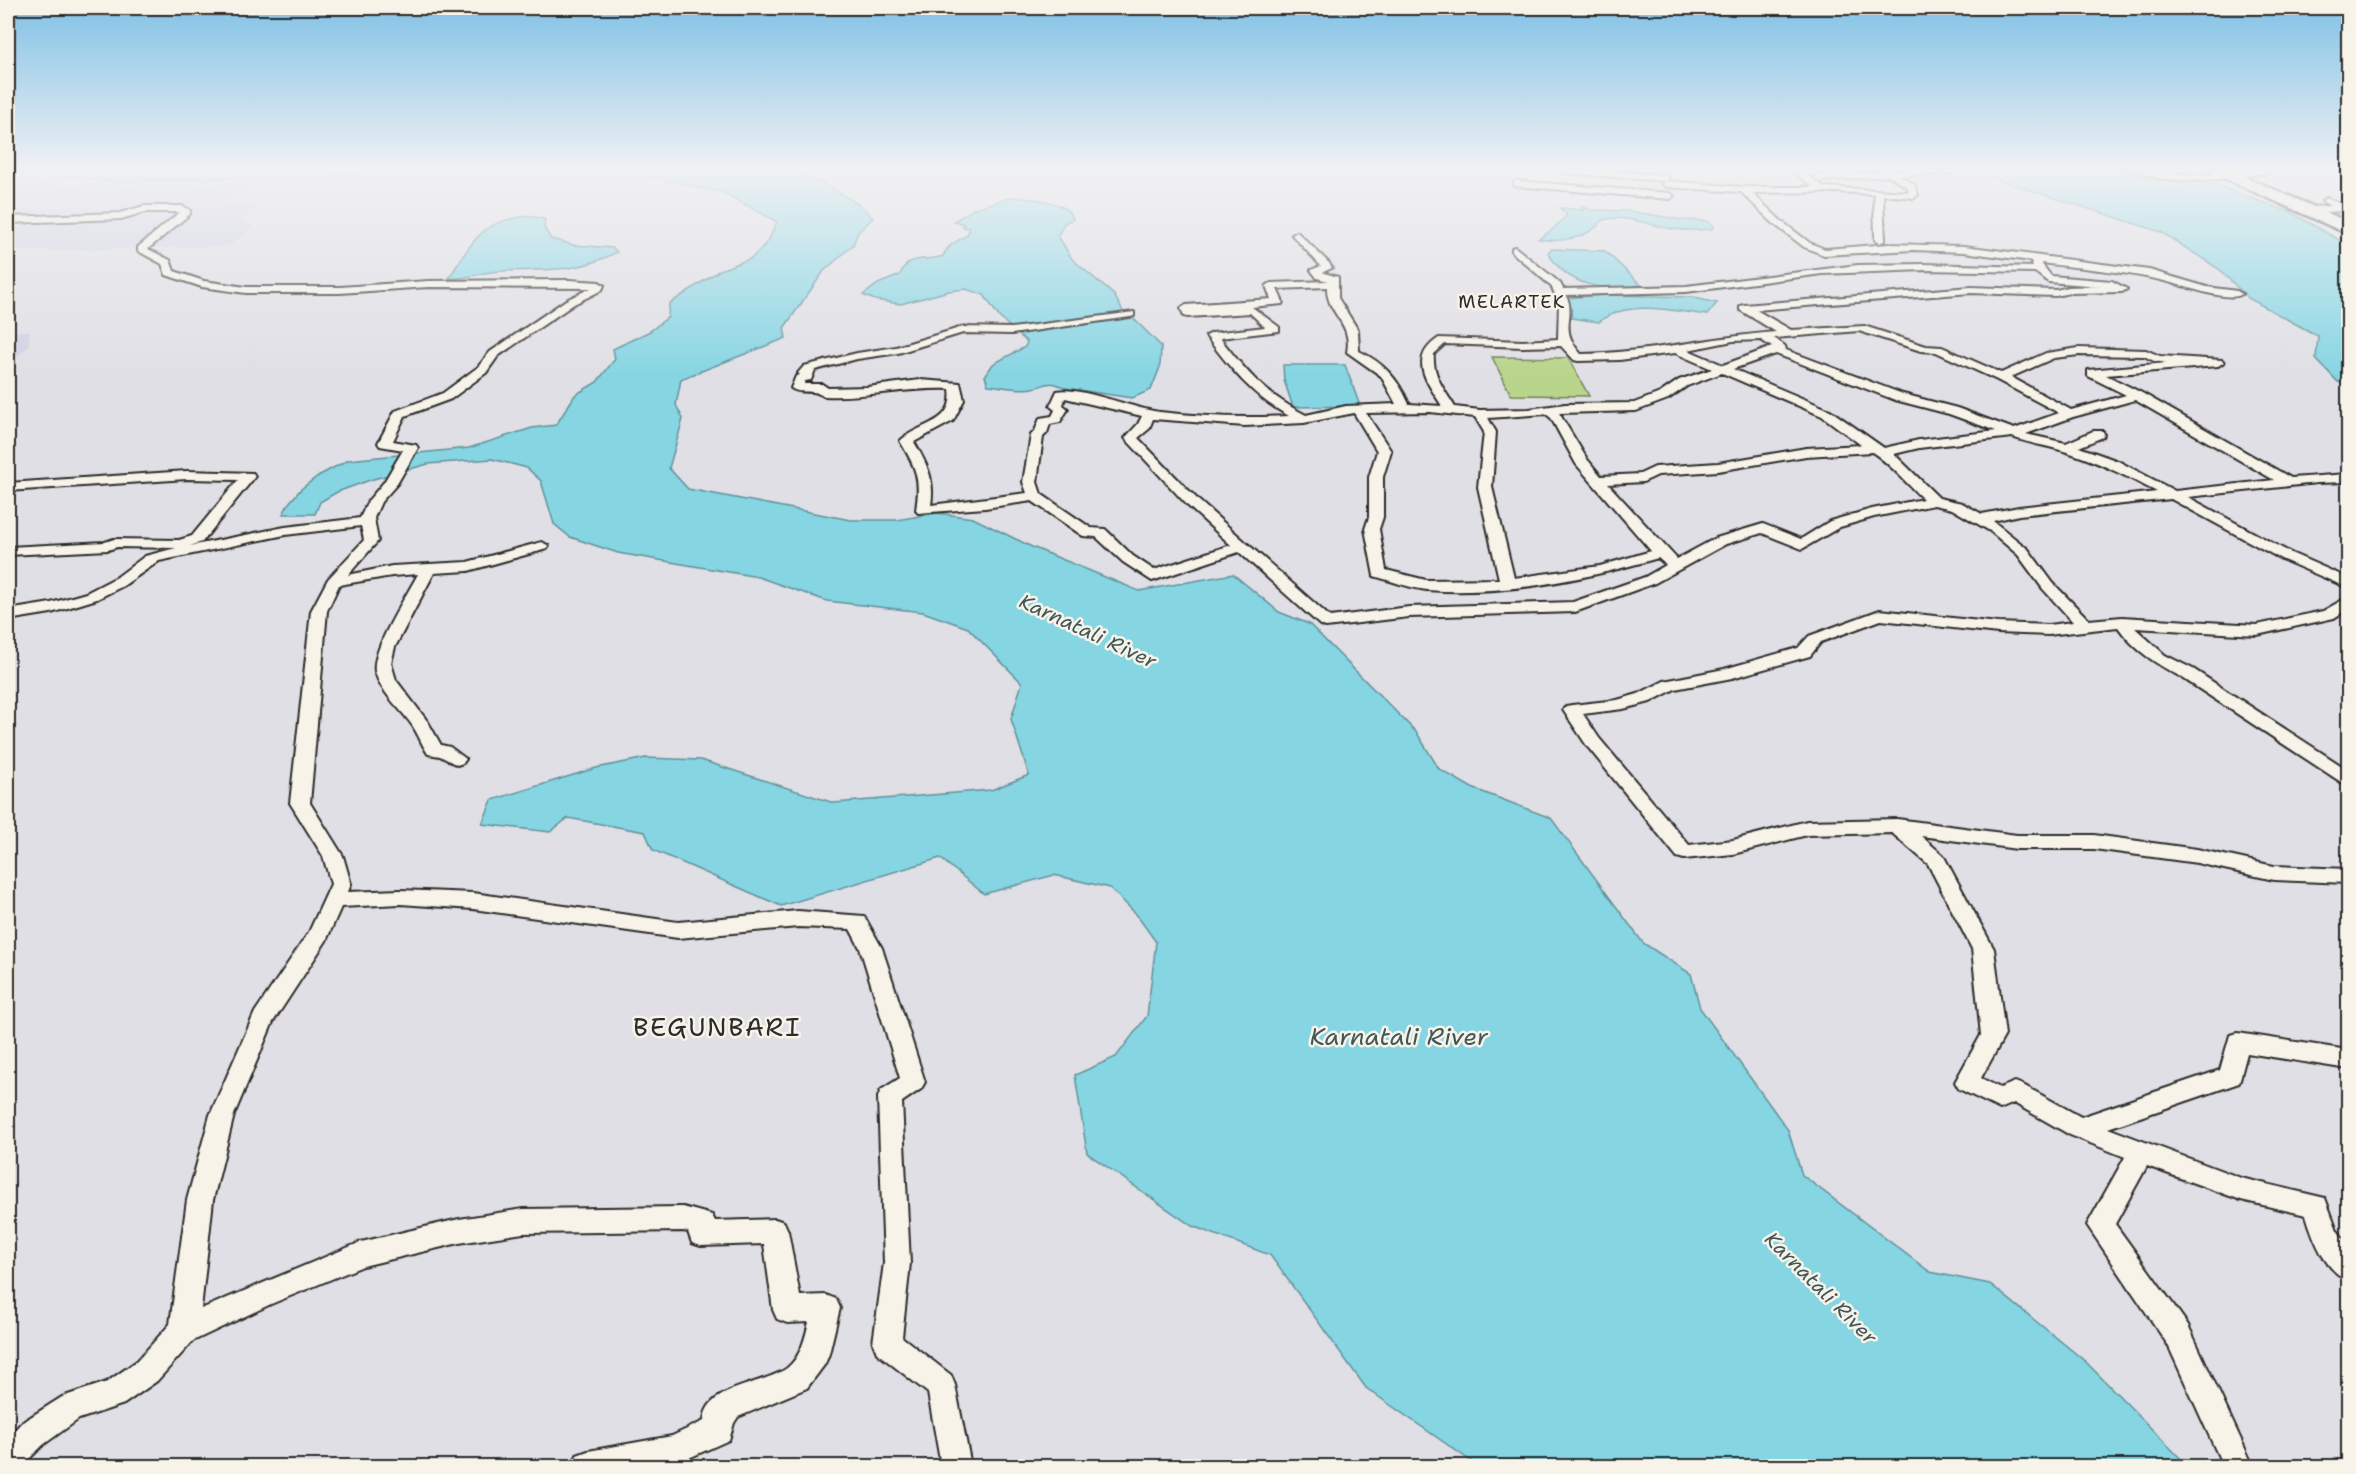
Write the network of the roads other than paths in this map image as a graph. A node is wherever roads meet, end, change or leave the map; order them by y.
1 (154, 239) edge
2 (1300, 239) edge
3 (1800, 239) edge
4 (1515, 250) dead end
5 (2035, 259) junction
6 (2039, 270) junction
7 (1333, 284) junction
8 (1559, 292) junction
9 (2238, 294) dead end
10 (1130, 314) dead end
11 (1787, 333) junction
12 (1763, 336) junction
13 (1564, 342) junction
14 (1676, 349) junction
15 (1776, 350) junction
16 (1723, 370) junction
17 (2001, 377) junction
18 (2138, 396) junction
19 (1404, 408) junction
20 (1357, 410) junction
21 (1451, 410) junction
22 (1548, 410) junction
23 (1149, 414) junction
24 (1480, 414) junction
25 (2069, 414) junction
26 (1304, 419) junction
27 (2016, 434) junction
28 (2098, 434) dead end
29 (2067, 447) junction
30 (1878, 451) junction
31 (2349, 478) edge
32 (1600, 480) junction
33 (2291, 483) junction
34 (8, 487) edge
35 (2173, 495) junction
36 (1035, 496) junction
37 (1934, 501) junction
38 (1980, 519) junction
39 (368, 521) junction
40 (542, 546) dead end
41 (1241, 546) junction
42 (8, 551) edge
43 (1662, 553) junction
44 (1676, 566) junction
45 (428, 569) junction
46 (333, 582) junction
47 (2349, 583) edge
48 (1508, 584) junction
49 (2349, 602) edge
50 (8, 615) edge
51 (2122, 622) junction
52 (2085, 625) junction
53 (457, 759) dead end
54 (2349, 778) edge
55 (1896, 826) junction
56 (2349, 876) edge
57 (334, 900) junction
58 (2349, 1059) edge
59 (2079, 1128) junction
60 (2141, 1152) junction
61 (2349, 1267) edge
62 (183, 1331) junction
63 (8, 1459) edge
64 (588, 1467) edge
65 (956, 1467) edge
66 (2238, 1467) edge

1 - 39 street
2 - 7 street
3 - 5 street
4 - 8 street
5 - 6 street
5 - 9 street
6 - 8 street
6 - 11 street
7 - 19 street
7 - 26 street
8 - 13 street
10 - 36 street
11 - 12 street
11 - 17 street
12 - 14 street
12 - 15 street
13 - 14 street
13 - 21 street
14 - 16 street
15 - 16 street
15 - 27 street
16 - 22 street
16 - 30 street
17 - 18 street
17 - 25 street
18 - 25 street
18 - 33 street
19 - 20 street
19 - 21 street
20 - 26 street
20 - 48 street
21 - 24 street
22 - 24 street
22 - 32 street
23 - 26 street
23 - 36 street
23 - 41 street
24 - 48 street
25 - 27 street
27 - 29 street
27 - 30 street
28 - 29 street
29 - 35 street
30 - 32 street
30 - 37 street
31 - 33 street
32 - 43 street
33 - 35 street
34 - 42 street
35 - 38 street
35 - 47 street
36 - 41 street
37 - 38 street
37 - 44 street
38 - 52 street
39 - 46 street
39 - 50 street
40 - 45 street
41 - 44 street
43 - 44 street
43 - 48 street
45 - 46 street
45 - 53 street
46 - 57 street
49 - 51 street
51 - 52 street
51 - 54 street
52 - 55 street
55 - 56 street
55 - 59 street
57 - 62 street
57 - 65 street
58 - 59 street
59 - 60 street
60 - 61 street
60 - 66 street
62 - 63 street
62 - 64 street

